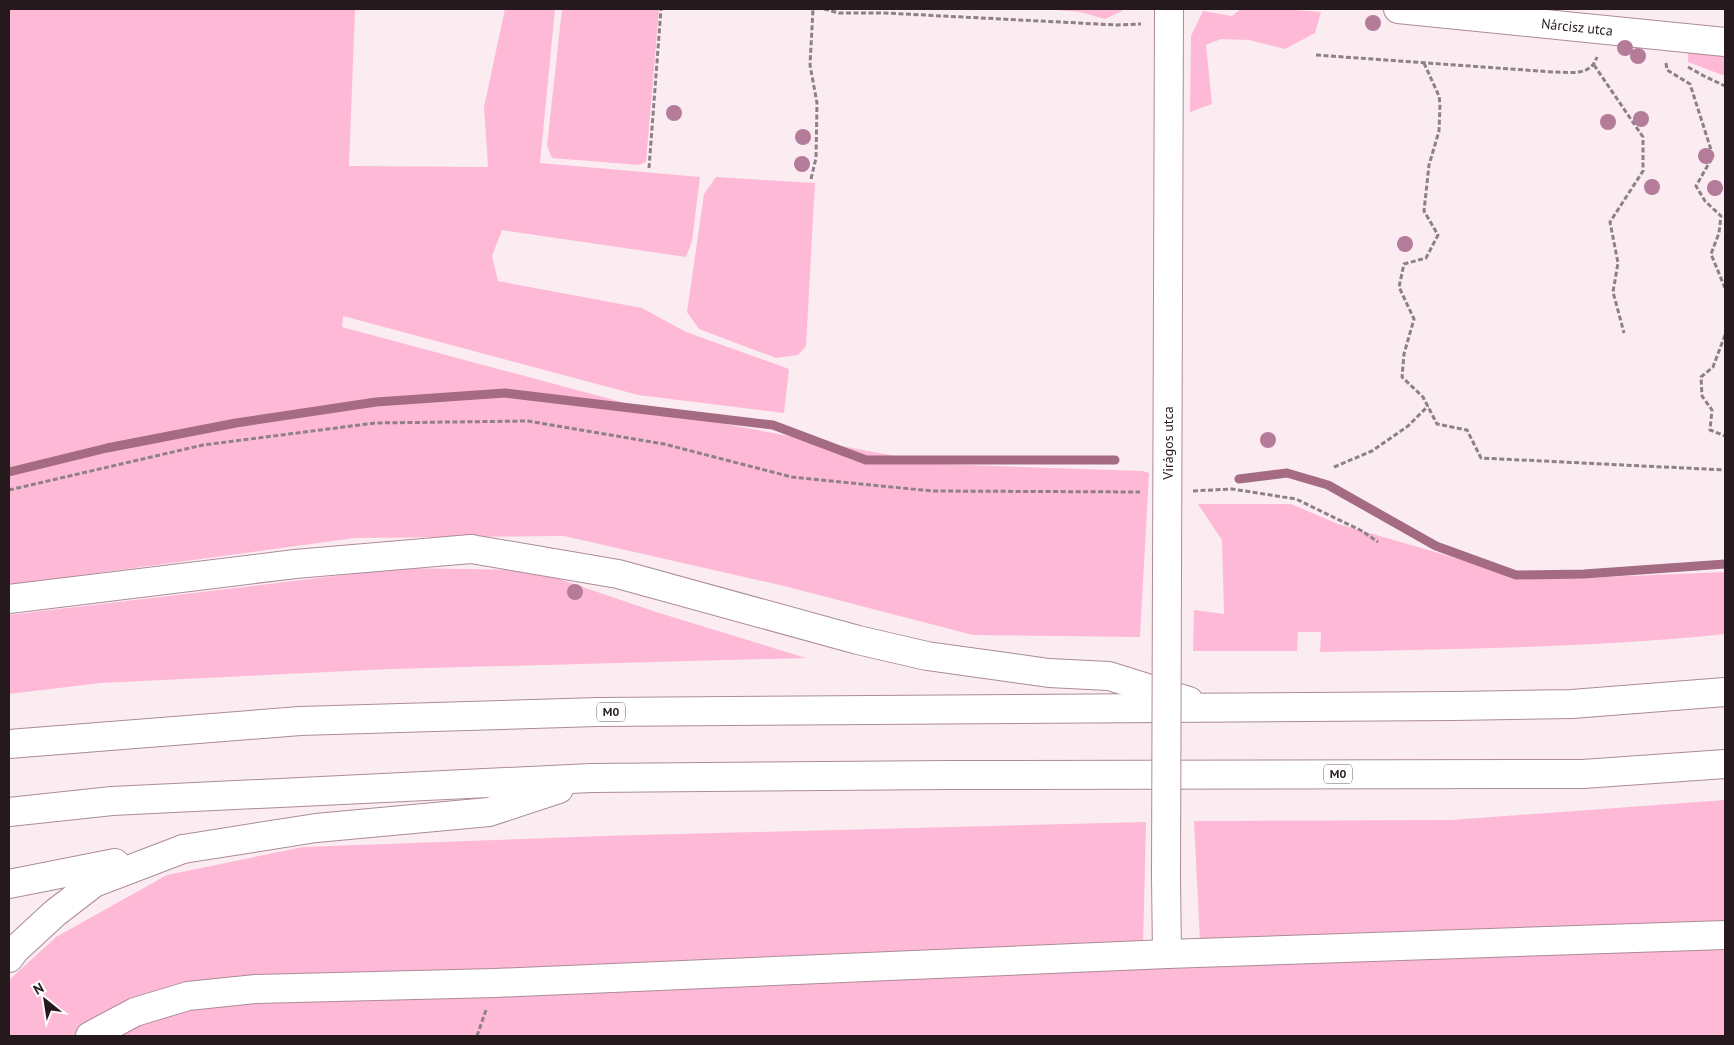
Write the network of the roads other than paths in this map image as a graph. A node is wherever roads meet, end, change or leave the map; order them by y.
1 (1398, 9) edge
2 (1169, 18) edge
3 (1725, 42) edge
4 (9, 599) edge
5 (1725, 692) edge
6 (1214, 708) junction
7 (9, 744) edge
8 (1725, 764) edge
9 (591, 778) junction
10 (9, 812) edge
11 (183, 849) junction
12 (9, 884) edge
13 (1725, 936) edge
14 (1167, 954) junction
15 (9, 958) edge
16 (90, 1036) edge

1 - 3 main road, Nárcisz utca
2 - 14 main road, Virágos utca, bridge
4 - 6 main road
5 - 6 main road, M0
6 - 7 main road, M0
8 - 9 main road, M0
9 - 10 main road, M0
9 - 11 main road
11 - 12 main road
11 - 15 main road
13 - 14 main road
14 - 16 main road

